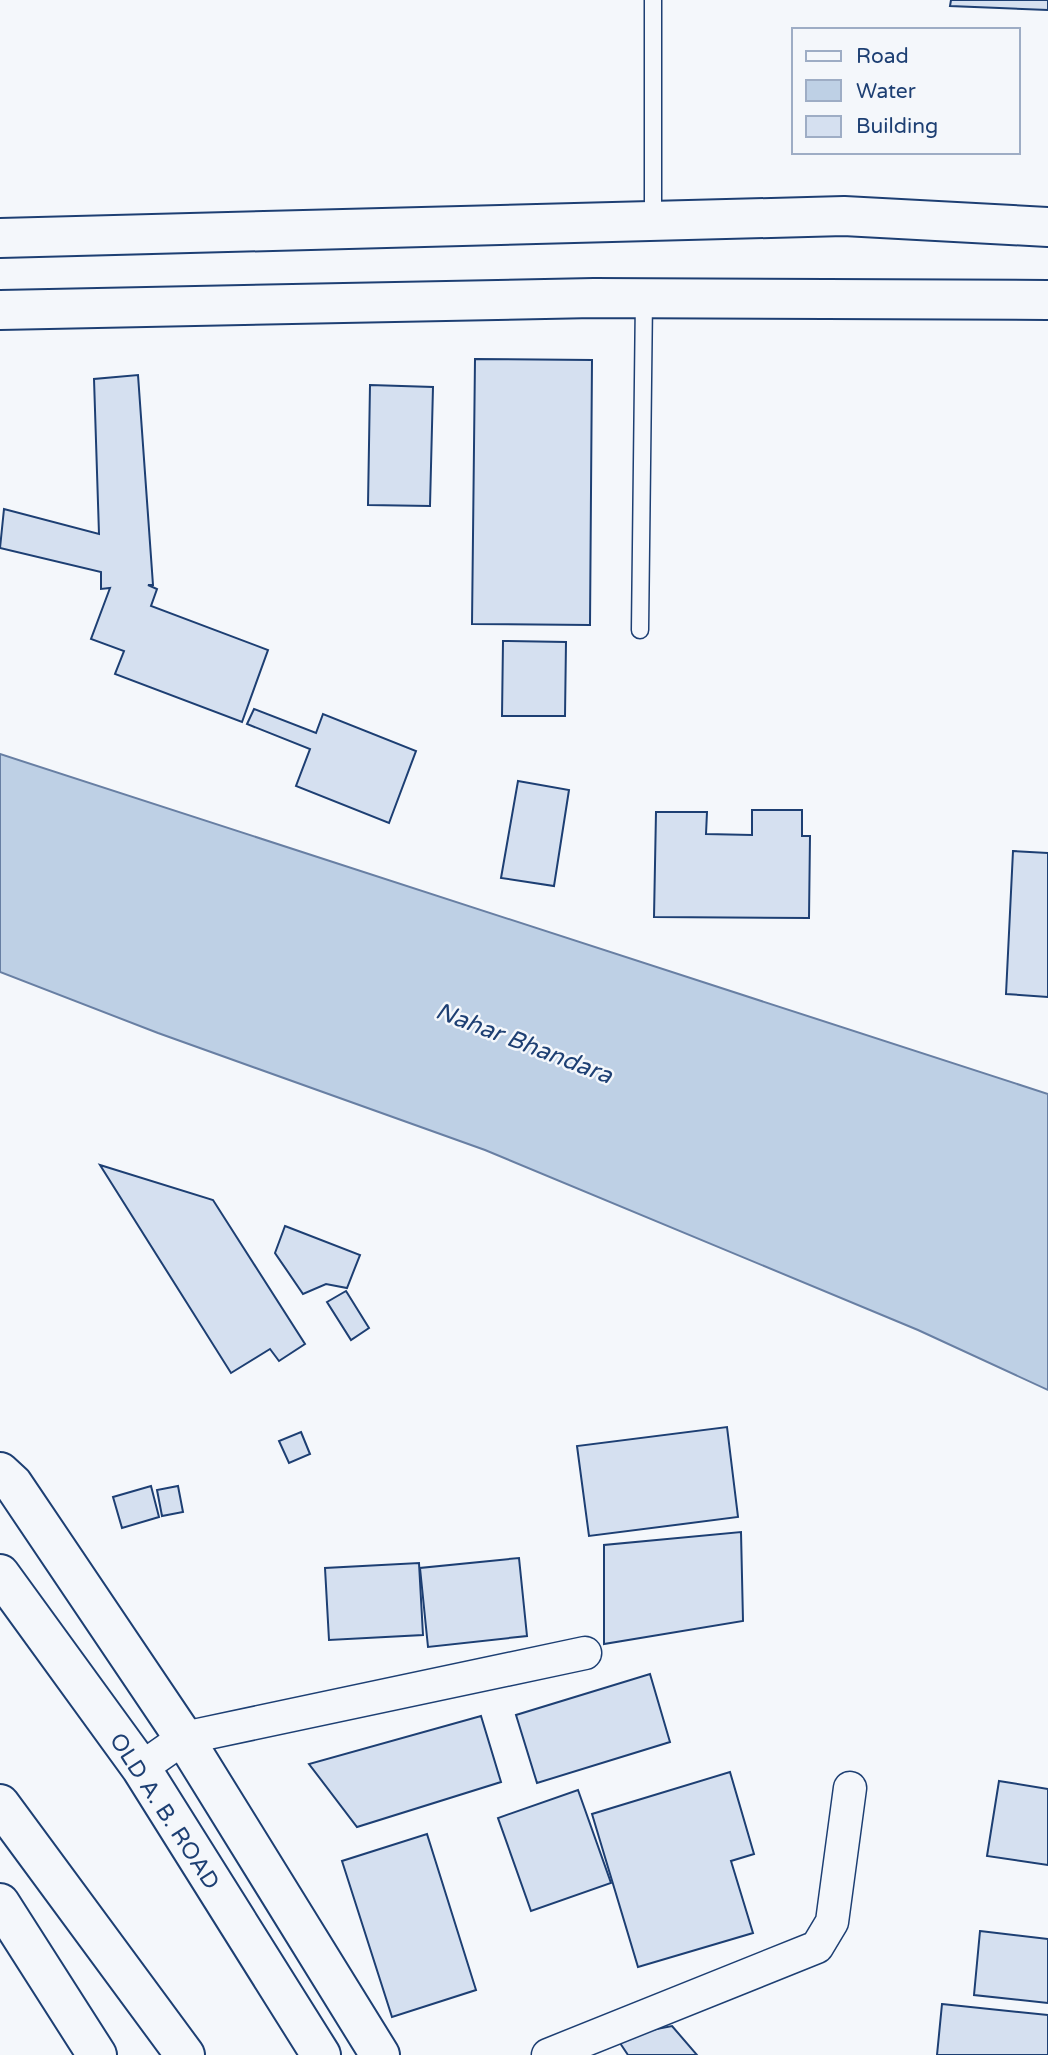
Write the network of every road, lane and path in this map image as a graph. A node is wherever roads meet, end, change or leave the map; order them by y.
1 (653, 0) edge
2 (653, 221) junction
3 (1048, 227) edge
4 (0, 237) edge
5 (644, 298) junction
6 (1048, 300) edge
7 (0, 310) edge
8 (640, 630) dead end
9 (0, 1472) edge
10 (0, 1574) edge
11 (585, 1653) dead end
12 (184, 1738) junction
13 (141, 1768) junction
14 (850, 1788) dead end
15 (0, 1804) edge
16 (0, 1903) edge
17 (97, 2055) edge
18 (185, 2055) edge
19 (321, 2055) edge
20 (380, 2055) edge
21 (548, 2055) edge

1 - 2 lane
2 - 3 main road
2 - 4 main road
5 - 6 main road
5 - 7 main road
5 - 8 lane
9 - 12 main road
10 - 13 main road, OLD A. B. ROAD
11 - 12 street
12 - 13 street
12 - 20 main road
13 - 19 main road, OLD A. B. ROAD
14 - 21 street
15 - 18 main road
16 - 17 main road

